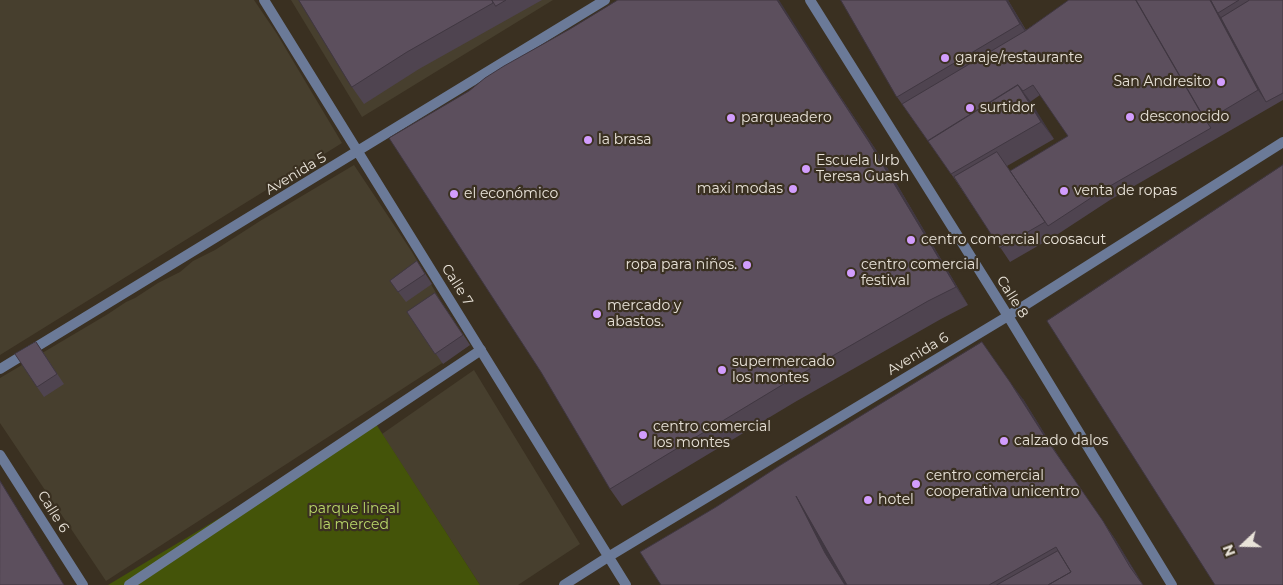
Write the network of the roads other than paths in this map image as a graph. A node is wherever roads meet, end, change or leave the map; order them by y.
1 (264, 0) edge
2 (605, 0) edge
3 (810, 0) edge
4 (1283, 142) edge
5 (358, 152) junction
6 (1008, 316) junction
7 (481, 350) junction
8 (0, 370) edge
9 (0, 454) edge
10 (608, 557) junction
11 (83, 585) edge
12 (129, 585) edge
13 (564, 585) edge
14 (626, 585) edge
15 (1172, 585) edge

1 - 5 street, Calle 7
2 - 5 street, Avenida 5
3 - 6 street, Calle 8
4 - 6 street, Avenida 6
5 - 7 street, Calle 7
5 - 8 street, Avenida 5
6 - 10 street, Avenida 6
6 - 15 street, Calle 8
7 - 10 street, Calle 7
7 - 12 street
9 - 11 street, Calle 6
10 - 13 street, Avenida 6
10 - 14 street, Calle 7

